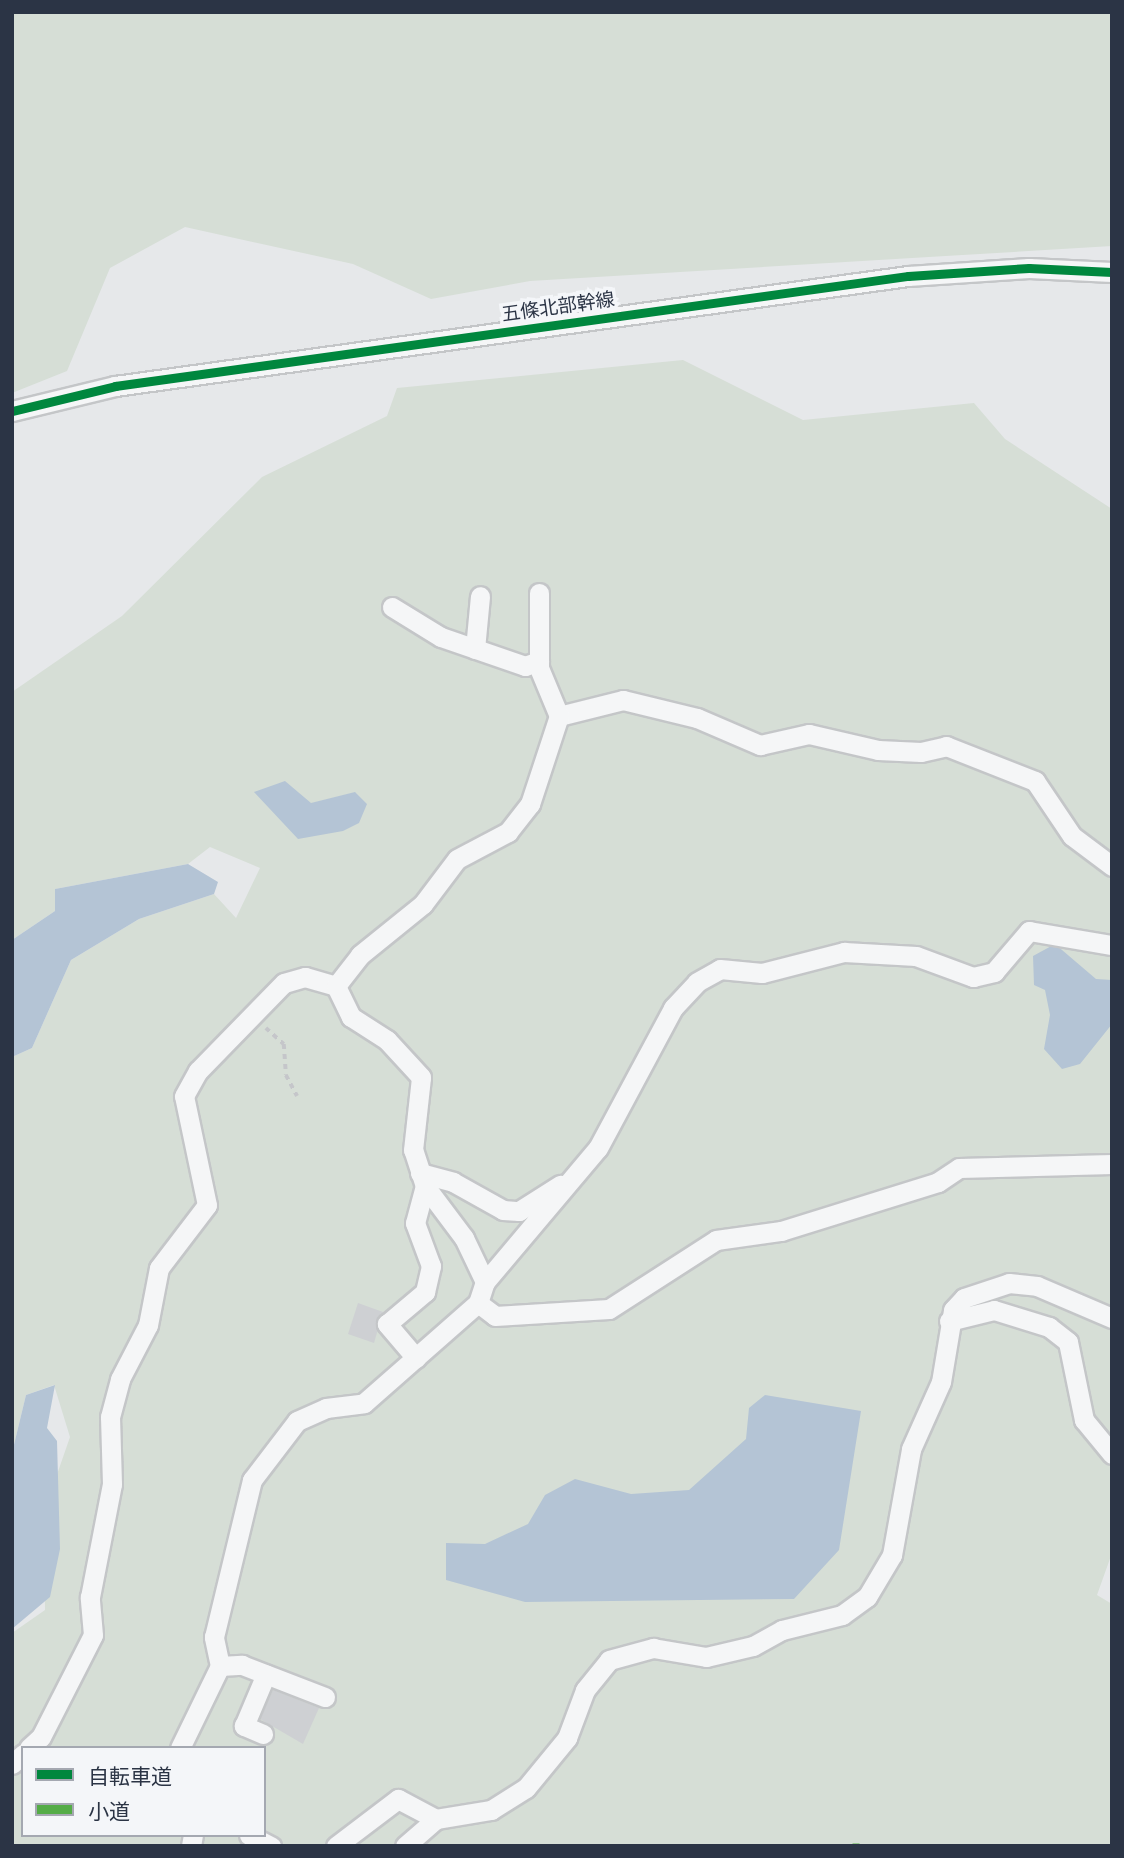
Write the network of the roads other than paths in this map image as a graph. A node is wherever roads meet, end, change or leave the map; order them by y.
1 (1112, 272) edge
2 (12, 411) edge
3 (540, 593) dead end
4 (480, 596) dead end
5 (392, 607) dead end
6 (475, 649) junction
7 (539, 661) junction
8 (559, 716) junction
9 (1112, 866) edge
10 (1112, 945) edge
11 (336, 986) junction
12 (1112, 1164) edge
13 (422, 1180) junction
14 (564, 1182) junction
15 (485, 1282) junction
16 (478, 1303) junction
17 (1112, 1318) edge
18 (949, 1321) junction
19 (416, 1358) junction
20 (1108, 1452) edge
21 (220, 1666) junction
22 (266, 1674) junction
23 (325, 1697) dead end
24 (263, 1734) dead end
25 (31, 1746) edge
26 (181, 1746) edge
27 (436, 1819) junction
28 (253, 1837) edge
29 (271, 1846) edge
30 (336, 1846) edge
31 (405, 1846) edge

1 - 2 street, 五條北部幹線
3 - 7 street
4 - 6 street
5 - 6 street
6 - 7 street
7 - 8 street
8 - 9 street
8 - 11 street
10 - 14 street
11 - 13 street
11 - 25 street
12 - 16 street
13 - 14 street
13 - 15 street
13 - 19 street
14 - 15 street
15 - 16 street
16 - 19 street
17 - 18 street
18 - 20 street
18 - 27 street
19 - 21 street
21 - 22 street
21 - 26 street
22 - 23 street
22 - 24 street
27 - 30 street
27 - 31 street
28 - 29 street

